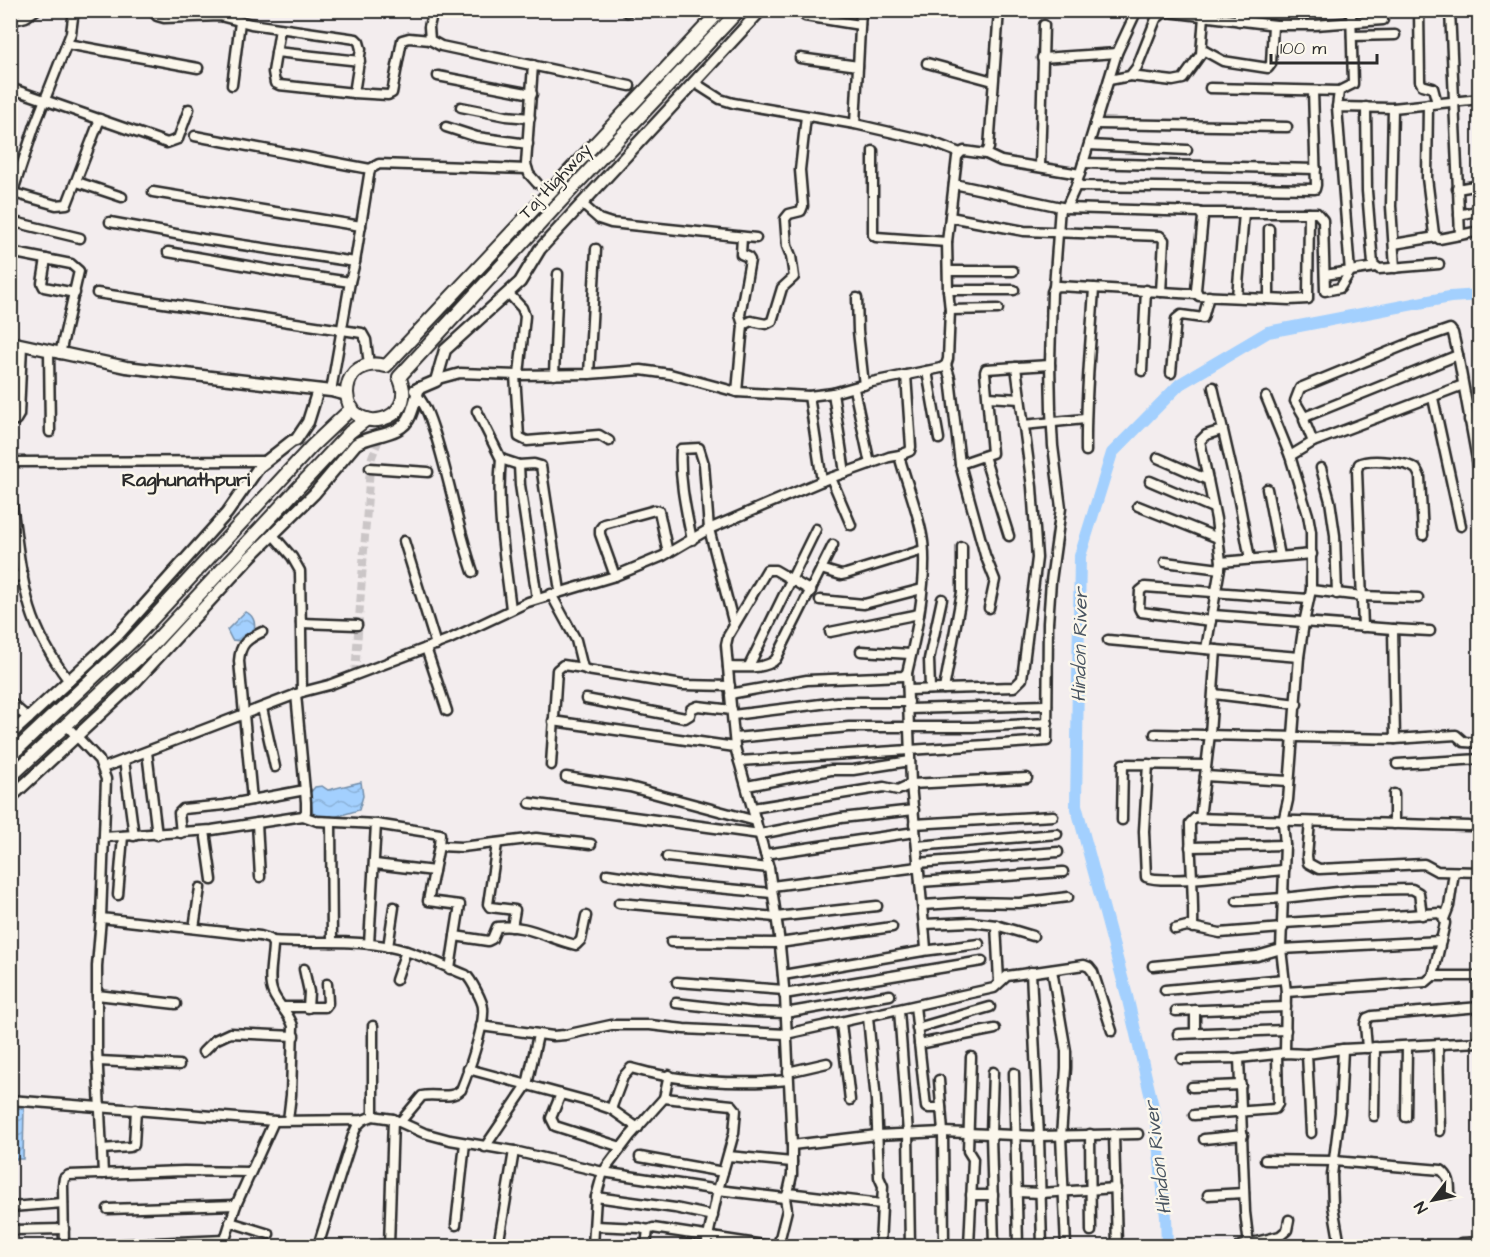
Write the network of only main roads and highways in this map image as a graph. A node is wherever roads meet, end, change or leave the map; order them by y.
1 (721, 10) edge
2 (739, 10) edge
3 (352, 408) junction
4 (367, 419) junction
5 (10, 756) edge
6 (10, 777) edge

1 - 3 main road
2 - 4 main road, Taj Highway
3 - 4 main road
3 - 5 main road
4 - 6 main road

